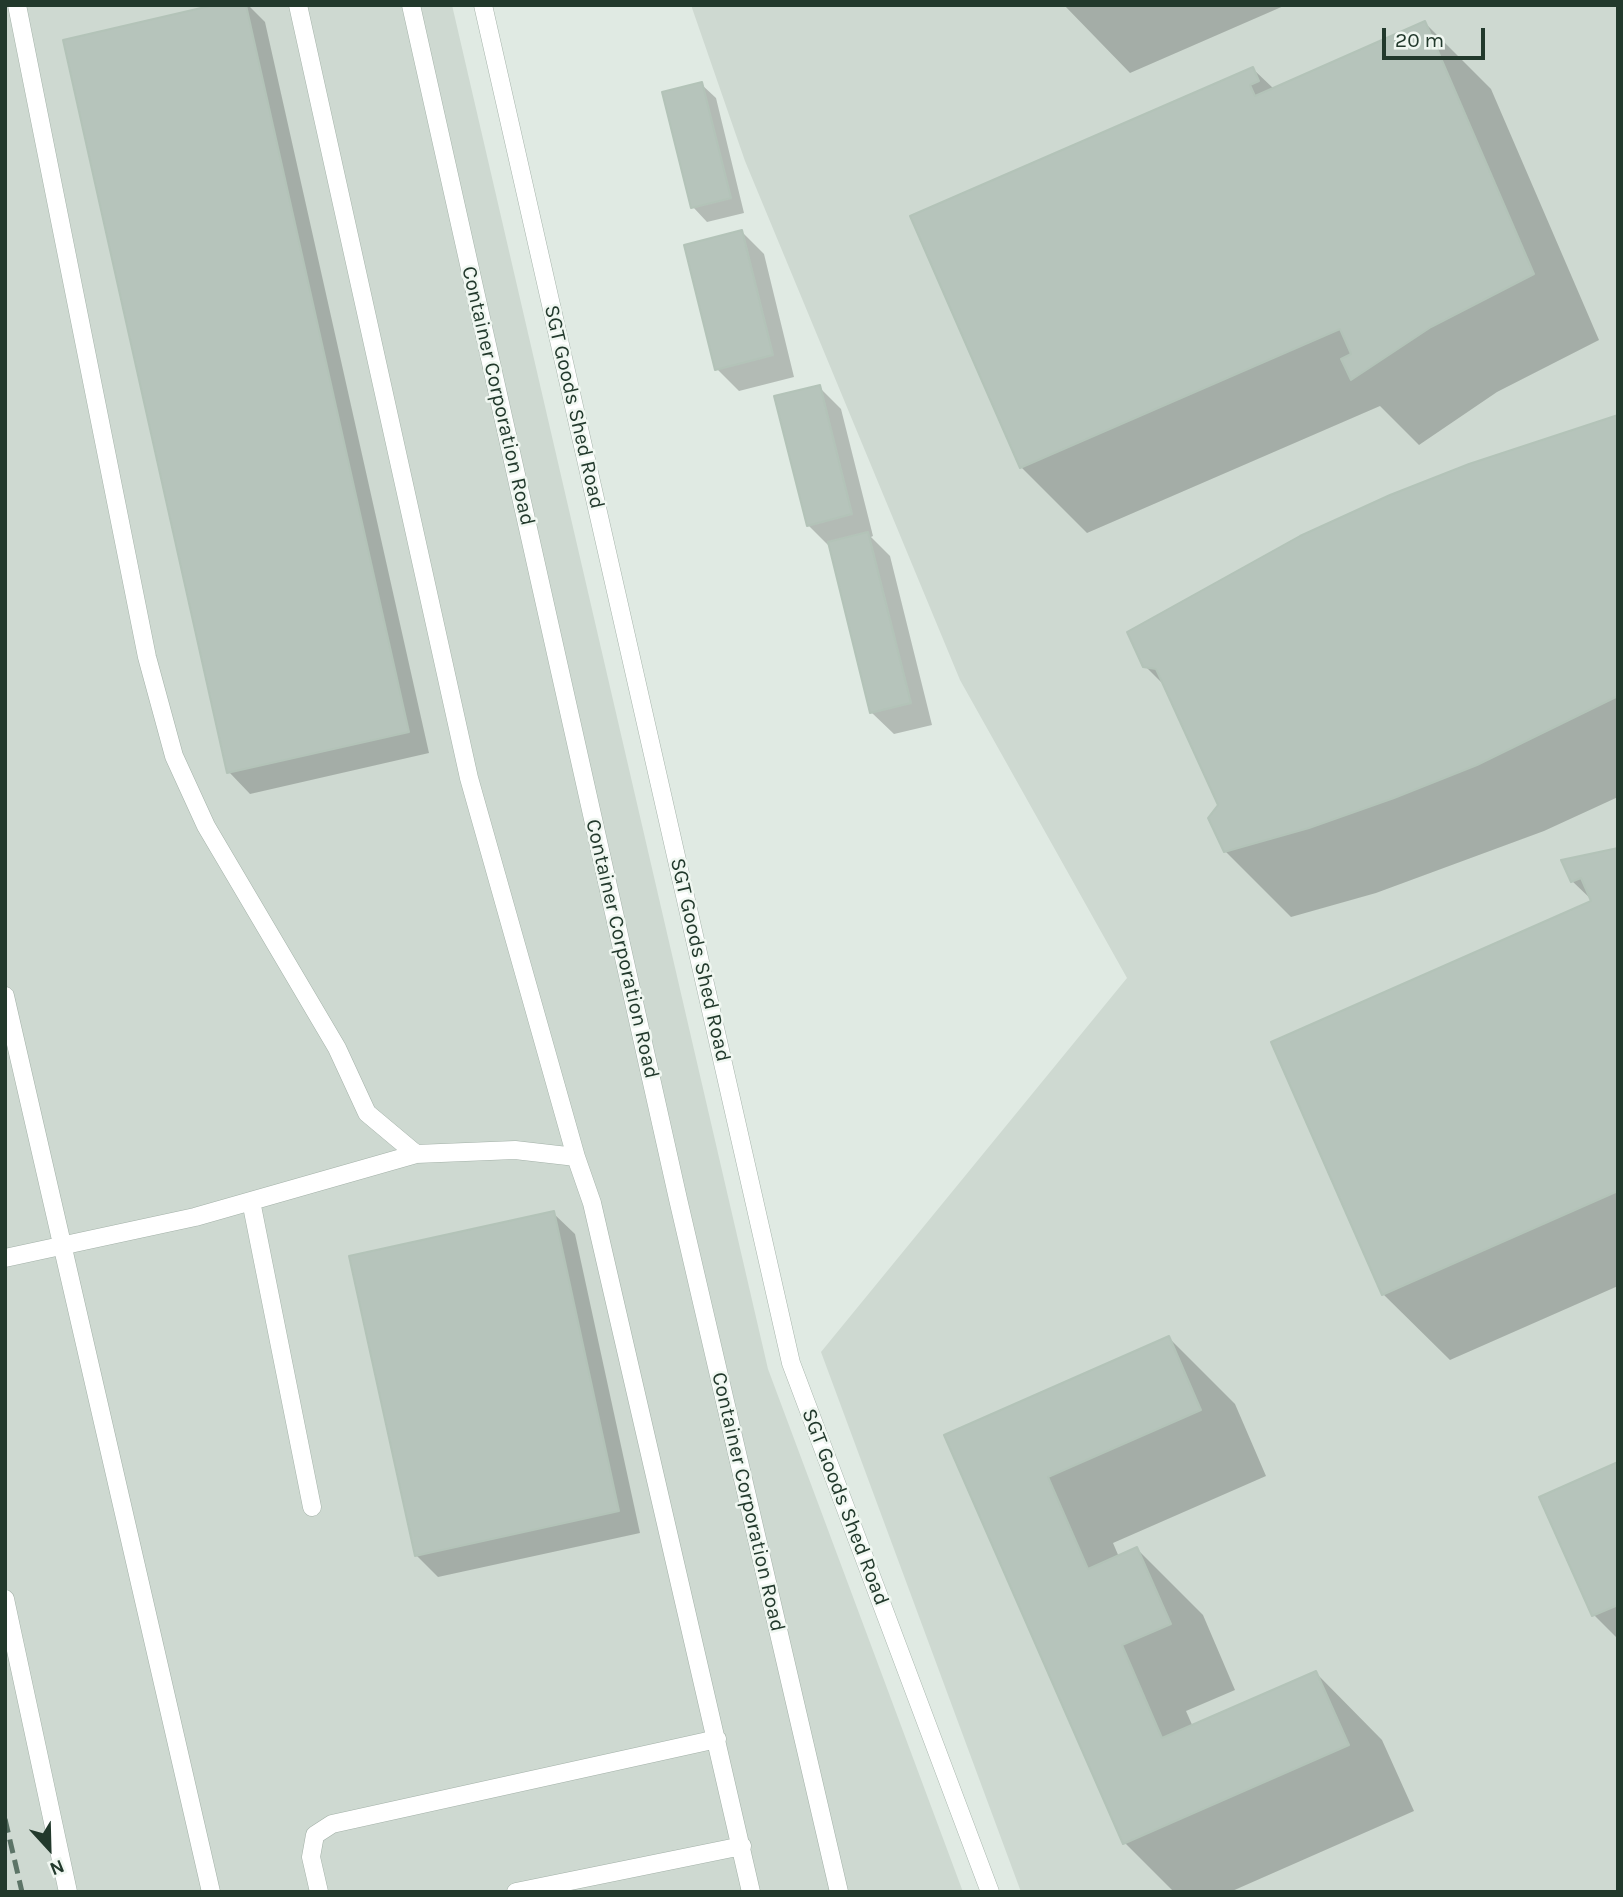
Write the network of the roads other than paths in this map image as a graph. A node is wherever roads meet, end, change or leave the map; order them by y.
1 (17, 5) edge
2 (298, 5) edge
3 (411, 5) edge
4 (483, 5) edge
5 (5, 996) edge
6 (416, 1154) junction
7 (576, 1157) junction
8 (251, 1201) junction
9 (62, 1246) junction
10 (5, 1258) edge
11 (312, 1507) dead end
12 (5, 1599) edge
13 (717, 1740) junction
14 (741, 1846) junction
15 (68, 1892) edge
16 (211, 1892) edge
17 (319, 1892) edge
18 (516, 1892) edge
19 (751, 1892) edge
20 (839, 1892) edge
21 (990, 1892) edge

1 - 6 lane
2 - 7 lane
3 - 20 lane, Container Corporation Road
4 - 21 lane, SGT Goods Shed Road
5 - 9 lane
6 - 7 lane
6 - 8 lane
7 - 13 lane
8 - 9 lane
8 - 11 lane
9 - 10 lane
9 - 16 lane
12 - 15 lane
13 - 14 lane
13 - 17 lane
14 - 18 lane
14 - 19 lane

